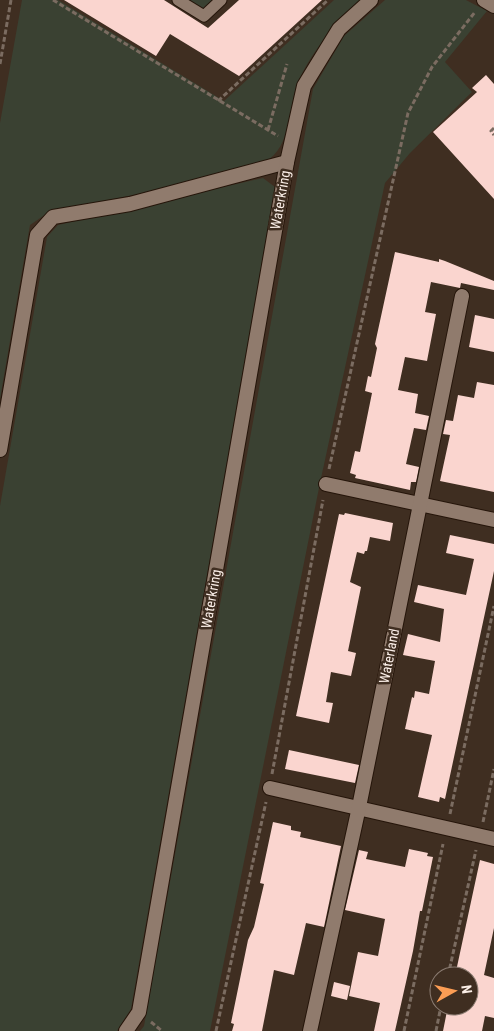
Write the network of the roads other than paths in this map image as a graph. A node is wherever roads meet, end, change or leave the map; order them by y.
1 (178, 0) edge
2 (222, 0) edge
3 (371, 0) edge
4 (481, 4) edge
5 (494, 6) edge
6 (287, 162) junction
7 (462, 296) dead end
8 (0, 450) edge
9 (326, 484) road end
10 (419, 504) junction
11 (494, 520) edge
12 (270, 788) road end
13 (359, 807) junction
14 (494, 839) edge
15 (126, 1031) edge
16 (310, 1031) edge

1 - 2 lane
3 - 6 street, Waterkring
4 - 5 street
6 - 8 street, Waterkring
6 - 15 street, Waterkring
7 - 10 street, Waterland
9 - 10 street
10 - 11 street
10 - 13 street, Waterland
12 - 13 street
13 - 14 street
13 - 16 street, Waterland

